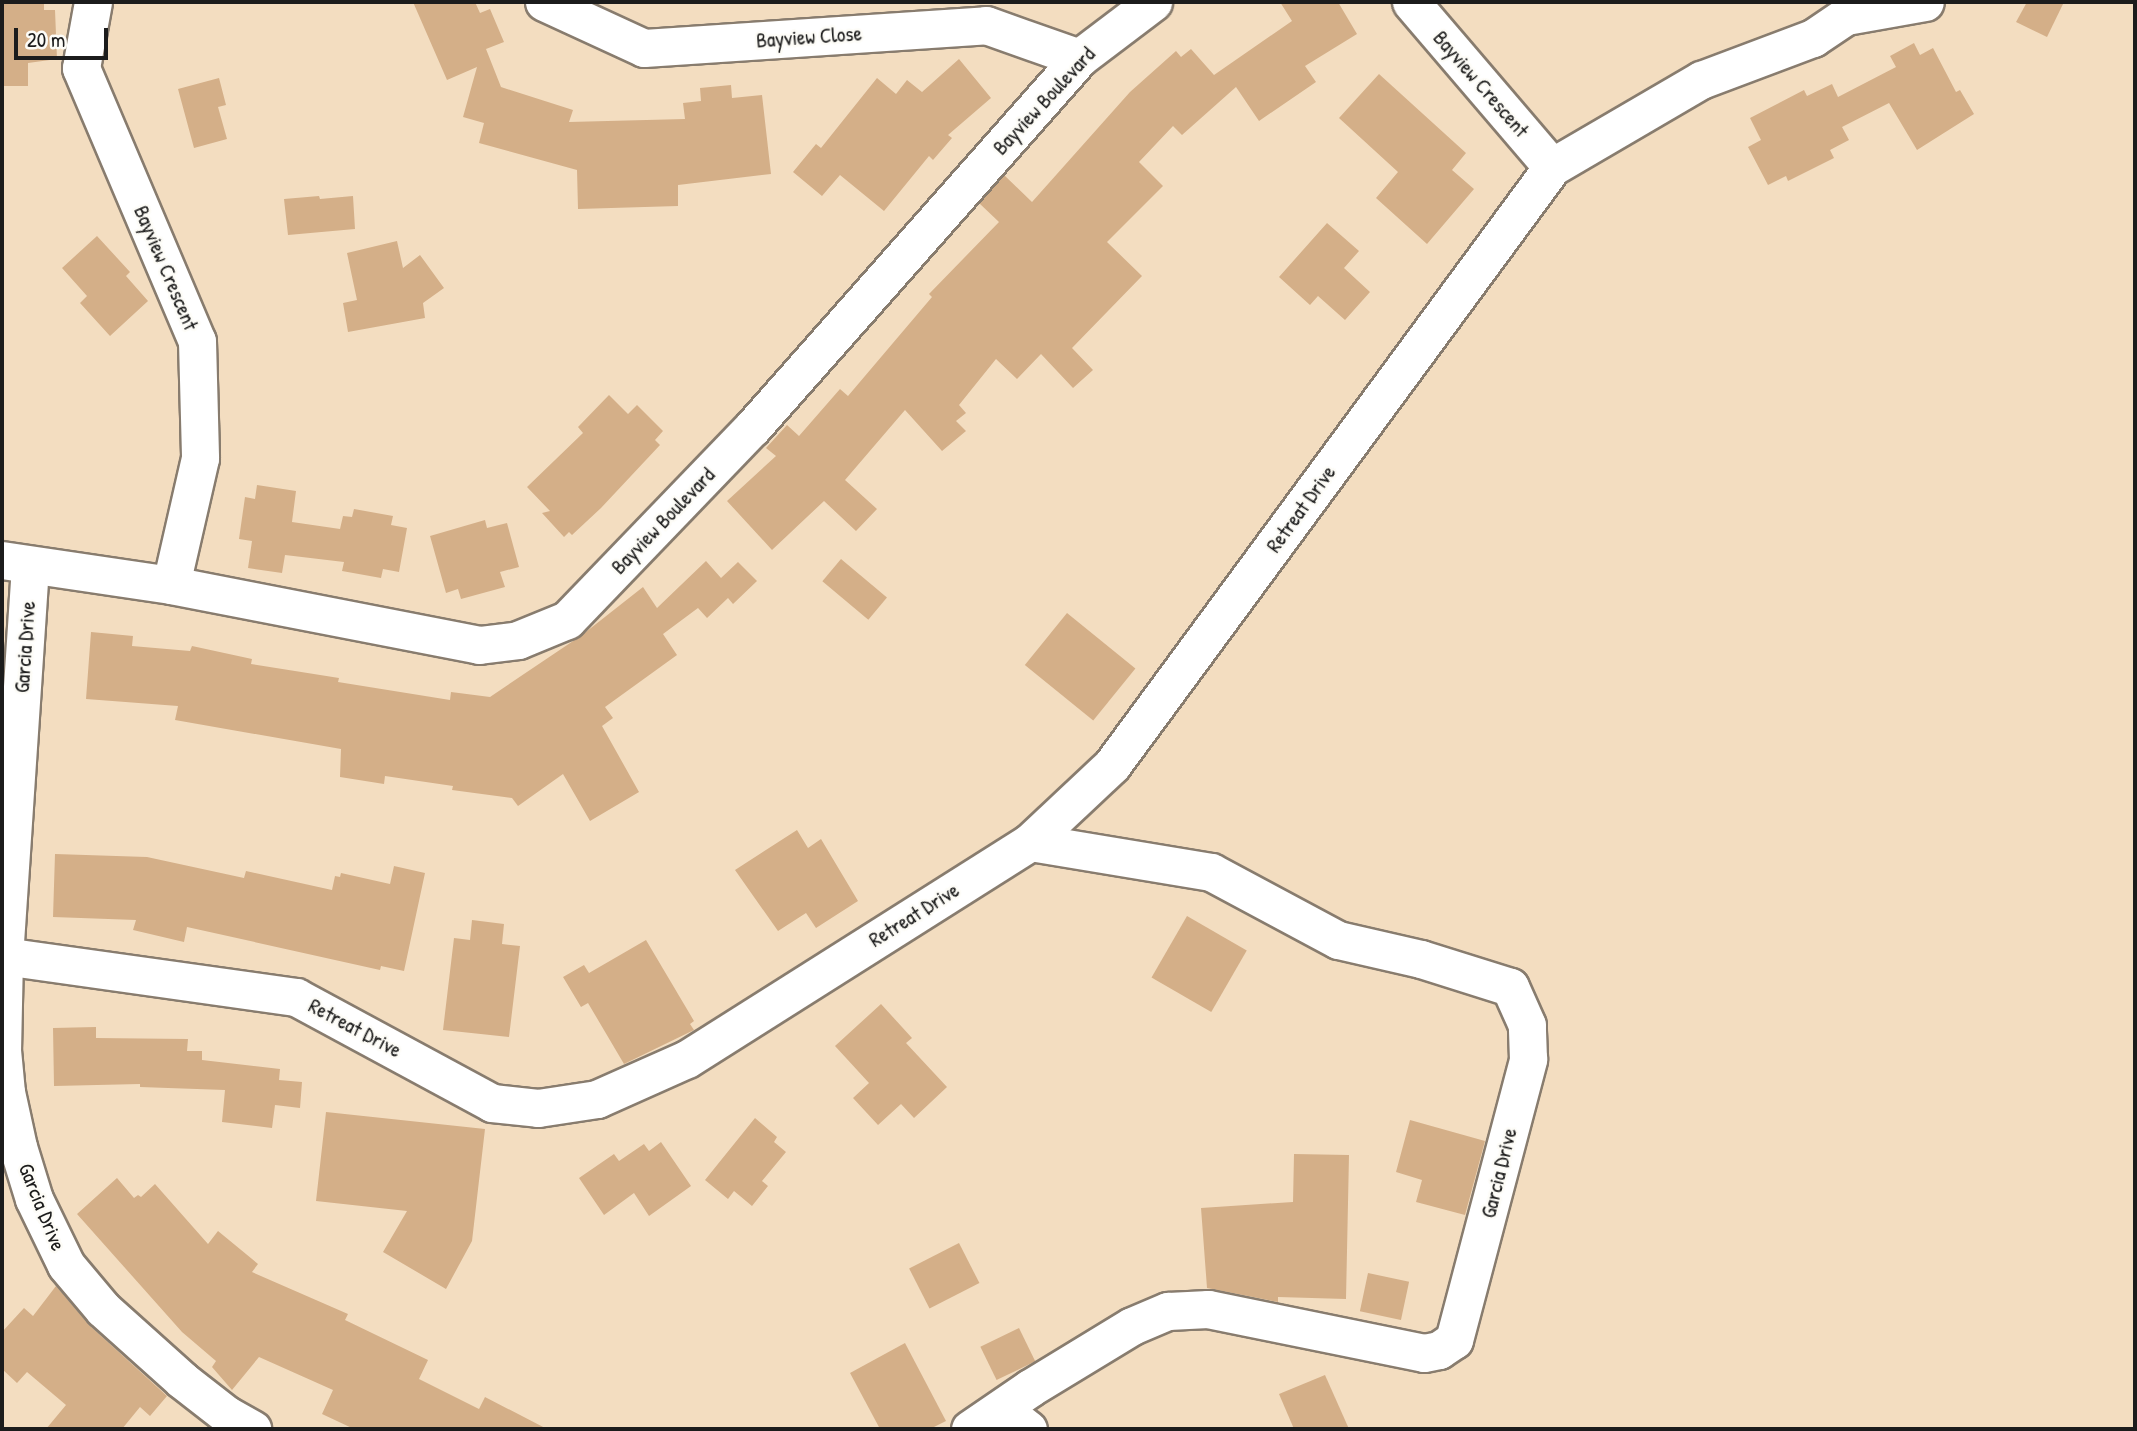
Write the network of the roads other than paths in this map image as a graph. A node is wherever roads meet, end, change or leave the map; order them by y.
1 (93, 2) edge
2 (544, 2) edge
3 (1153, 2) edge
4 (1410, 2) edge
5 (1925, 2) edge
6 (1079, 58) junction
7 (1552, 167) junction
8 (10, 558) edge
9 (171, 585) junction
10 (1030, 842) junction
11 (4, 956) junction
12 (1015, 1419) edge
13 (252, 1429) edge
14 (970, 1429) edge

1 - 9 street, Bayview Crescent
2 - 6 street, Bayview Close
3 - 6 street, Bayview Boulevard
4 - 7 street, Bayview Crescent
5 - 7 street
6 - 9 street, Bayview Boulevard
7 - 10 street, Retreat Drive
8 - 9 street, Bayview Boulevard
8 - 11 street, Garcia Drive
10 - 11 street, Retreat Drive
10 - 12 street, Garcia Drive
11 - 13 street, Garcia Drive
12 - 14 street, Garcia Drive

